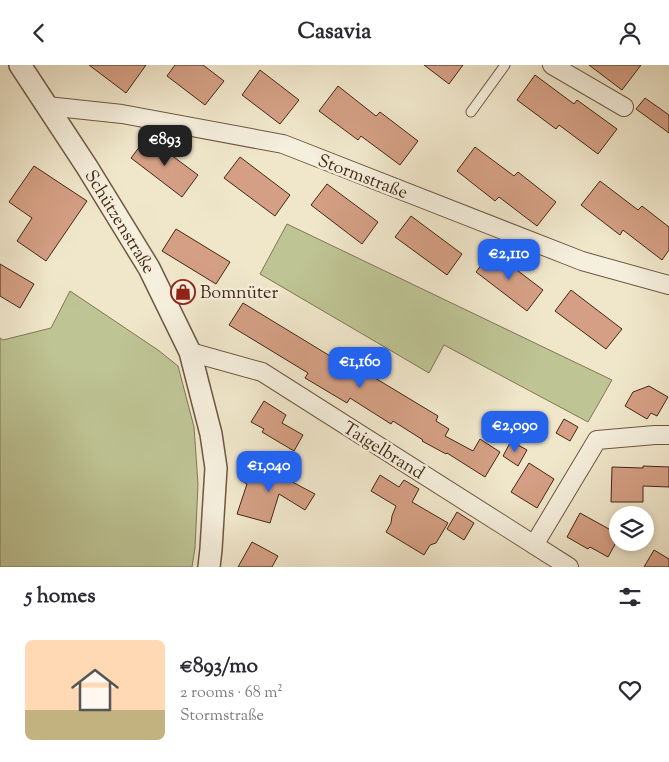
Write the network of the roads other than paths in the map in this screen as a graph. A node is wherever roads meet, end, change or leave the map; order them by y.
1 (20, 65) edge
2 (505, 65) edge
3 (552, 65) edge
4 (47, 106) junction
5 (624, 107) dead end
6 (470, 112) dead end
7 (669, 285) edge
8 (190, 352) junction
9 (669, 435) edge
10 (534, 545) junction
11 (209, 567) edge
12 (570, 567) edge

1 - 4 street, Schützenstraße
2 - 6 lane
3 - 5 street
4 - 7 street, Stormstraße
4 - 8 street, Schützenstraße
8 - 10 street, Taigelbrand
8 - 11 street, Schützenstraße
9 - 10 street
10 - 12 street, Taigelbrand

